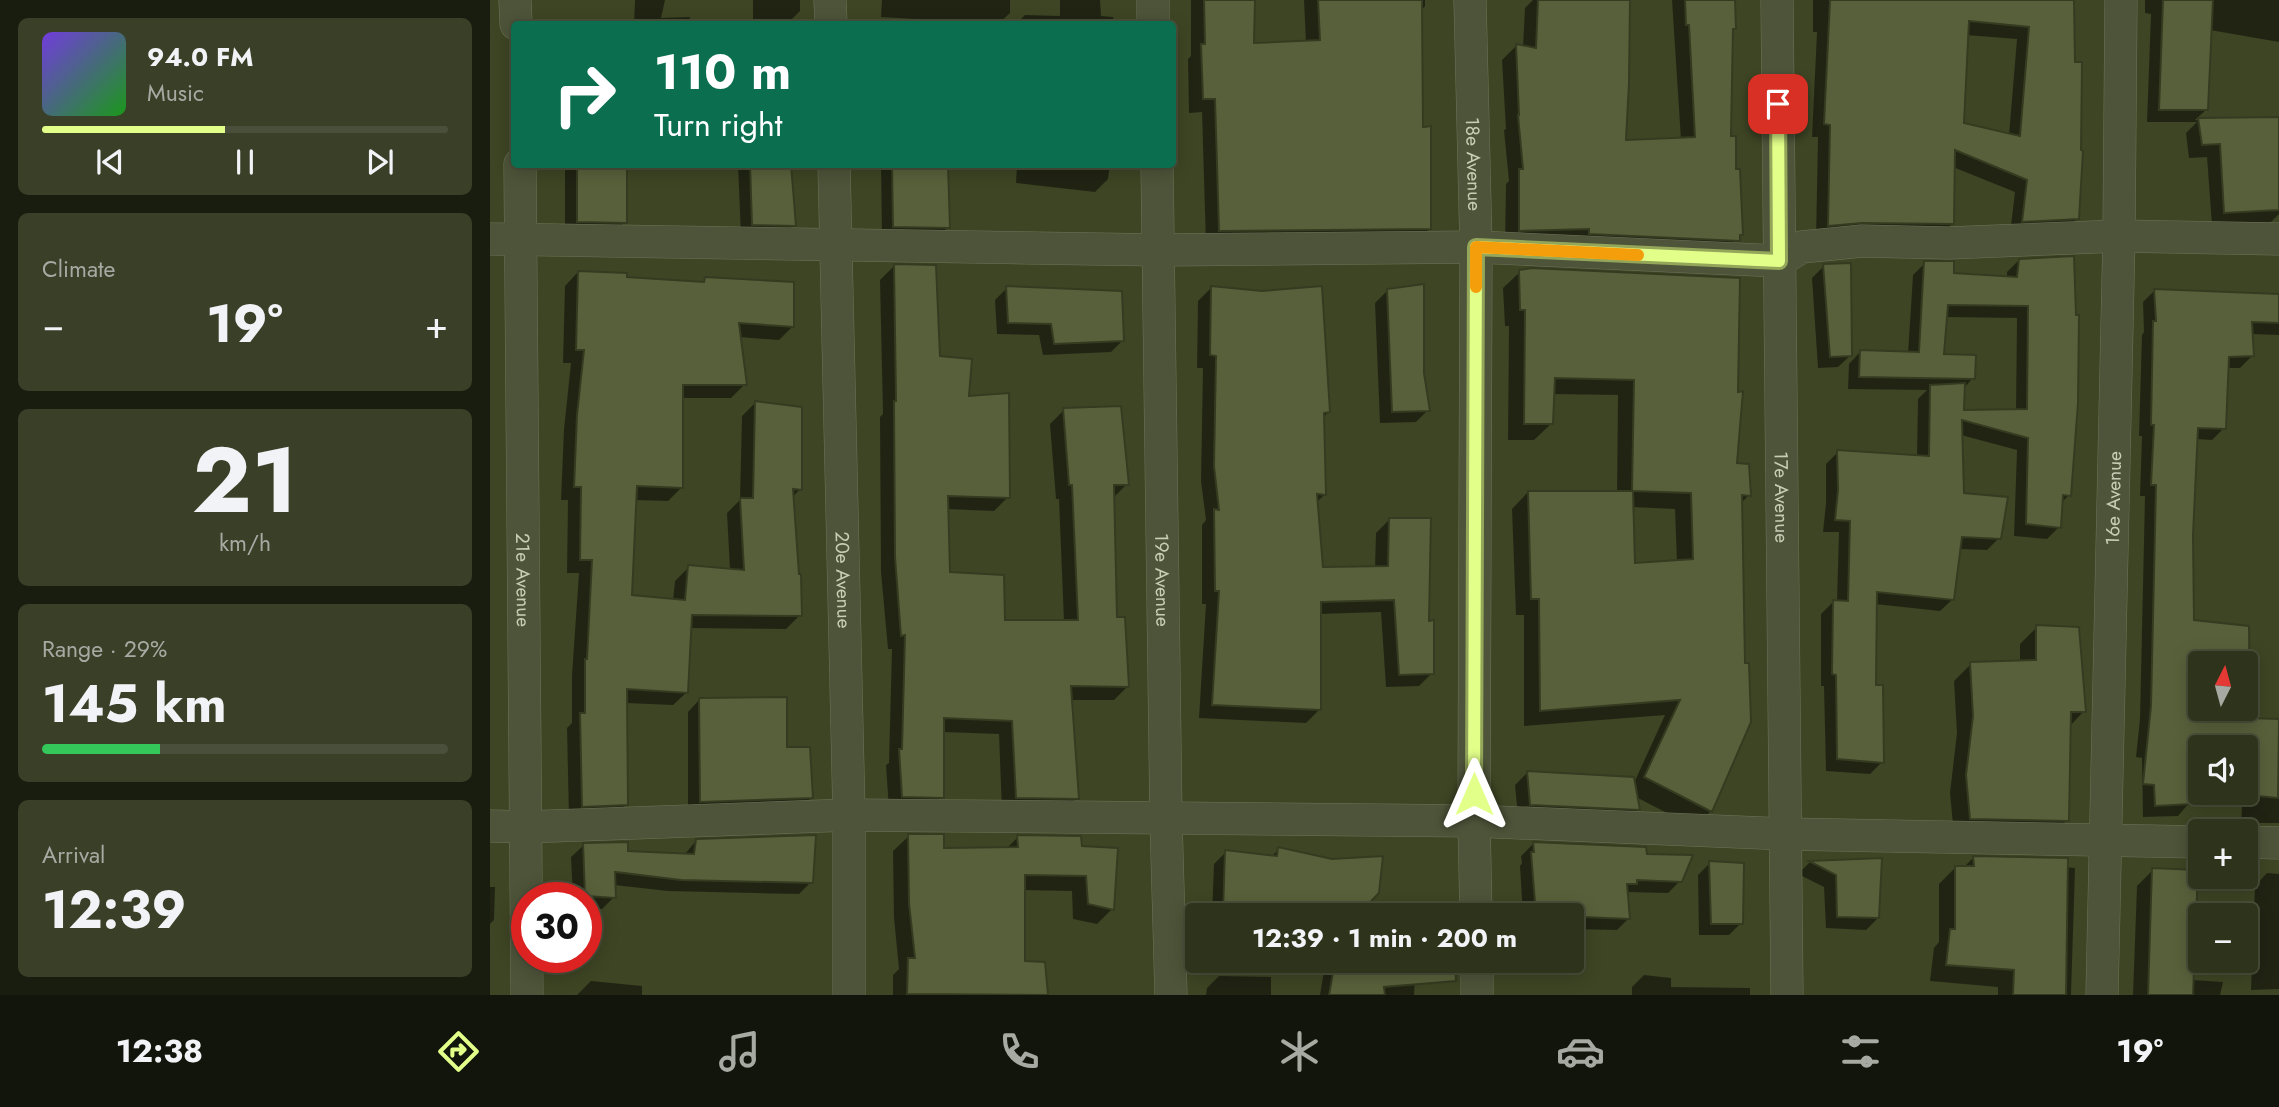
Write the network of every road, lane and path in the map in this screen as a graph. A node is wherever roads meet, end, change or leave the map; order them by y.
1 (515, 0) edge
2 (830, 0) edge
3 (1153, 0) edge
4 (1470, 0) edge
5 (1777, 0) edge
6 (2121, 0) edge
7 (516, 21) edge
8 (831, 21) edge
9 (1153, 21) edge
10 (520, 168) edge
11 (834, 168) edge
12 (1157, 168) edge
13 (2119, 236) junction
14 (490, 239) edge
15 (2279, 239) edge
16 (522, 240) junction
17 (835, 245) junction
18 (1476, 247) junction
19 (1160, 250) junction
20 (1779, 261) junction
21 (849, 815) junction
22 (1166, 818) junction
23 (1474, 821) junction
24 (490, 826) edge
25 (525, 827) junction
26 (1785, 834) junction
27 (2106, 840) junction
28 (2188, 842) edge
29 (2258, 842) edge
30 (2279, 843) edge
31 (1476, 903) edge
32 (1477, 973) edge
33 (527, 995) edge
34 (849, 995) edge
35 (1171, 995) edge
36 (1478, 995) edge
37 (1787, 995) edge
38 (2102, 995) edge

1 - 7 street
2 - 8 street
3 - 9 street
4 - 18 street, 18e Avenue
5 - 20 street, 17e Avenue
6 - 13 street, 16e Avenue
10 - 16 street, 21e Avenue
11 - 17 street, 20e Avenue
12 - 19 street, 19e Avenue
13 - 15 street
13 - 20 street
13 - 27 street, 16e Avenue
14 - 16 street
16 - 17 street
16 - 25 street, 21e Avenue
17 - 19 street
17 - 21 street, 20e Avenue
18 - 19 street
18 - 20 street
18 - 23 street, 18e Avenue
19 - 22 street, 19e Avenue
20 - 26 street, 17e Avenue
21 - 22 street
21 - 25 street
21 - 34 street, 20e Avenue
22 - 23 street
22 - 35 street, 19e Avenue
23 - 26 street
23 - 31 street, 18e Avenue
24 - 25 street
25 - 33 street, 21e Avenue
26 - 27 street
26 - 37 street, 17e Avenue
27 - 28 street
27 - 38 street, 16e Avenue
29 - 30 street
32 - 36 street

